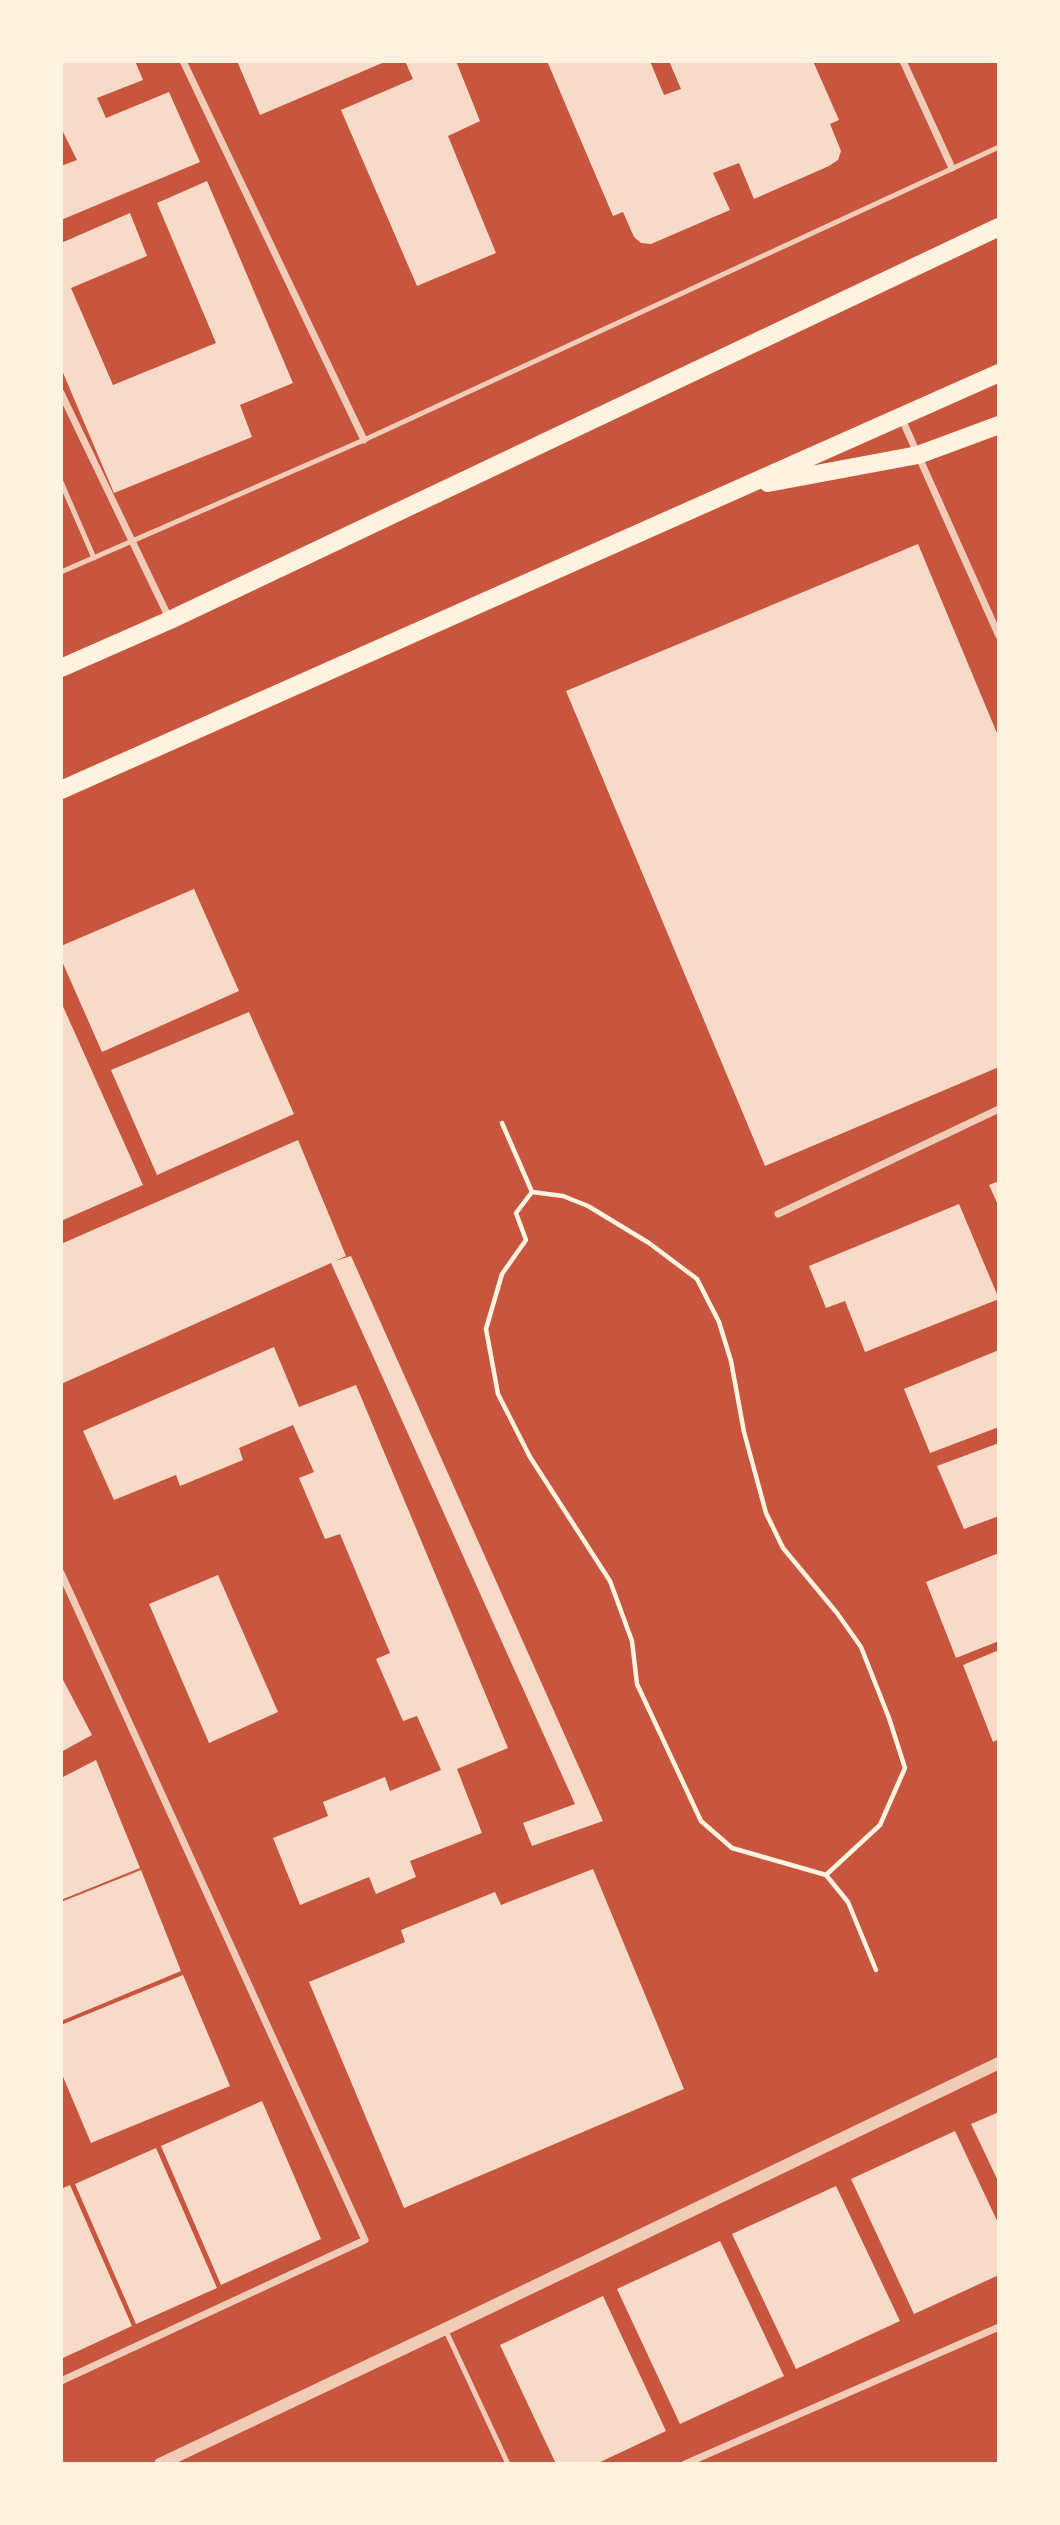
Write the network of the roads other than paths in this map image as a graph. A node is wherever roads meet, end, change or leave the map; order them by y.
1 (183, 61) edge
2 (903, 61) edge
3 (999, 147) edge
4 (952, 167) junction
5 (999, 228) edge
6 (999, 373) edge
7 (61, 393) edge
8 (901, 416) junction
9 (999, 425) edge
10 (364, 440) junction
11 (918, 455) junction
12 (61, 482) edge
13 (741, 488) junction
14 (131, 541) junction
15 (94, 558) junction
16 (61, 572) edge
17 (170, 620) junction
18 (999, 636) edge
19 (61, 668) edge
20 (61, 790) edge
21 (999, 1109) edge
22 (778, 1214) dead end
23 (61, 1573) edge
24 (999, 2063) edge
25 (999, 2327) edge
26 (445, 2329) junction
27 (61, 2381) edge
28 (160, 2464) edge
29 (508, 2464) edge
30 (685, 2464) edge

1 - 10 street
2 - 4 street
3 - 4 lane
4 - 10 lane
5 - 17 main road
6 - 8 main road
7 - 14 street
8 - 11 street
8 - 13 main road
9 - 11 main road
10 - 14 lane
11 - 13 main road
11 - 18 street
12 - 15 lane
13 - 20 main road
14 - 15 lane
14 - 17 street
15 - 16 lane
17 - 19 main road
21 - 22 street
23 - 27 street
24 - 26 street
25 - 30 street
26 - 28 street
26 - 29 lane

